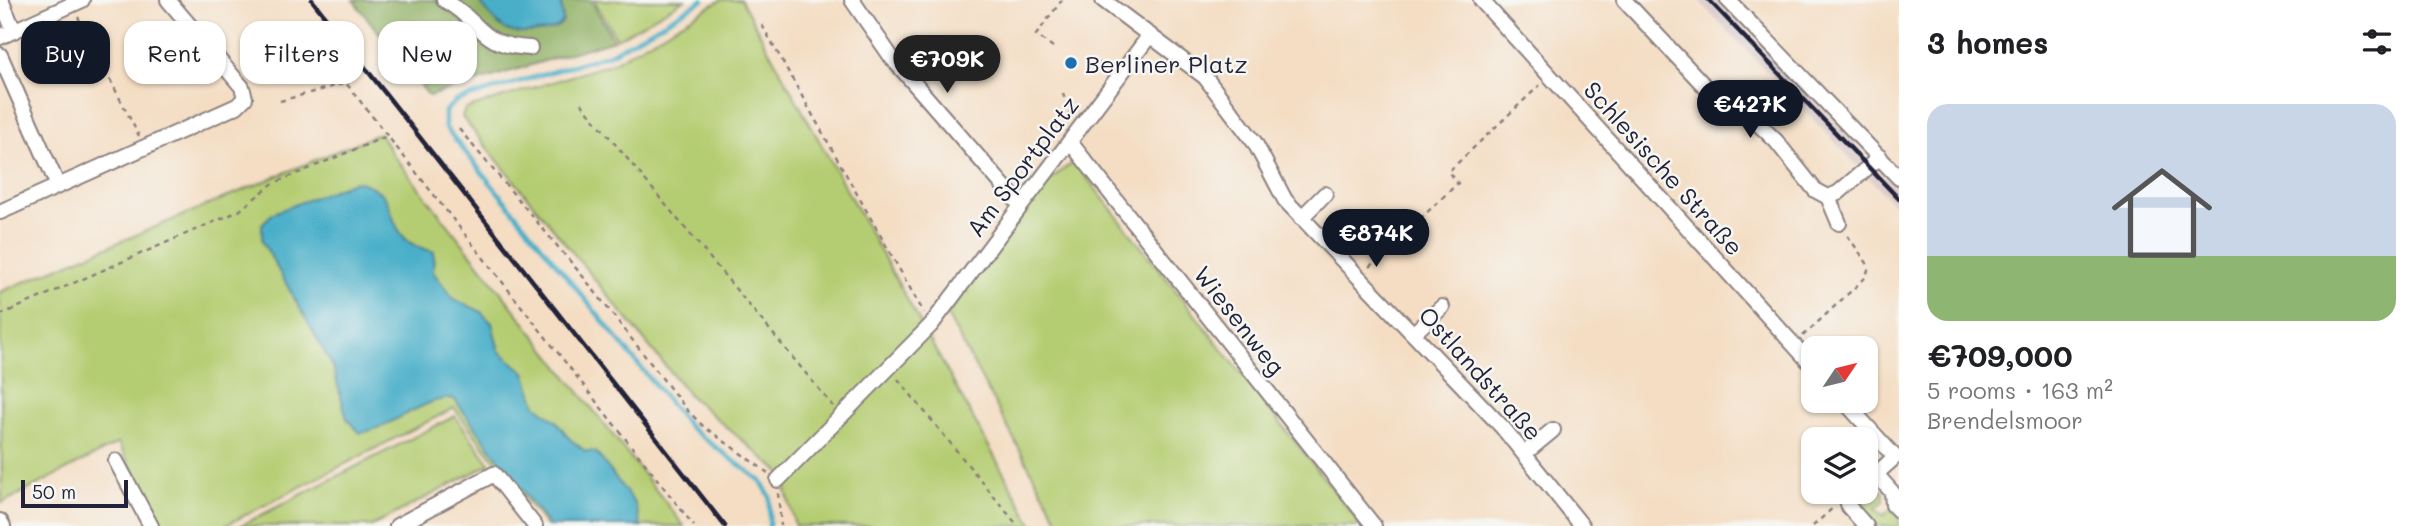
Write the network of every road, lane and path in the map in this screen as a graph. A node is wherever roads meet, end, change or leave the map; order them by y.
1 (1, 0) edge
2 (168, 0) edge
3 (444, 0) edge
4 (852, 0) edge
5 (1062, 0) edge
6 (1103, 0) edge
7 (1481, 0) edge
8 (1624, 0) edge
9 (1728, 0) edge
10 (77, 2) edge
11 (761, 25) dead end
12 (14, 31) junction
13 (1150, 35) junction
14 (0, 37) edge
15 (1053, 47) dead end
16 (530, 48) dead end
17 (0, 55) edge
18 (1090, 57) dead end
19 (1550, 76) junction
20 (1118, 78) junction
21 (1063, 93) dead end
22 (280, 101) dead end
23 (581, 103) dead end
24 (1083, 124) junction
25 (459, 129) dead end
26 (387, 136) junction
27 (1069, 142) junction
28 (145, 147) junction
29 (1880, 157) junction
30 (1899, 177) edge
31 (58, 186) junction
32 (1325, 194) dead end
33 (1828, 197) junction
34 (1021, 206) junction
35 (0, 212) edge
36 (1301, 218) junction
37 (1839, 223) joint
38 (1359, 276) junction
39 (1442, 307) dead end
40 (0, 314) edge
41 (930, 325) junction
42 (1415, 333) junction
43 (1793, 345) junction
44 (1801, 353) edge
45 (887, 366) junction
46 (1855, 413) edge
47 (840, 414) junction
48 (1553, 430) dead end
49 (1524, 454) junction
50 (1897, 459) edge
51 (116, 461) dead end
52 (1878, 473) edge
53 (778, 480) junction
54 (1878, 481) edge
55 (1896, 489) edge
56 (1837, 504) edge
57 (1850, 504) edge
58 (1899, 512) edge
59 (0, 521) edge
60 (3, 526) edge
61 (151, 526) edge
62 (397, 526) edge
63 (535, 526) edge
64 (694, 526) edge
65 (781, 526) edge
66 (1018, 526) edge
67 (1374, 526) edge
68 (1582, 526) edge
69 (1812, 526) edge
70 (1866, 526) edge

1 - 12 street
2 - 28 street
3 - 16 street
4 - 34 street
5 - 15 path
6 - 13 street
7 - 19 street, Schlesische Straße
8 - 33 street
9 - 29 street
10 - 12 street
10 - 28 path
11 - 41 path
12 - 14 street
13 - 20 street, Am Sportplatz
13 - 36 street, Ostlandstraße
17 - 31 street
18 - 20 path
19 - 38 path
19 - 43 street, Schlesische Straße
20 - 24 street, Am Sportplatz
21 - 24 path
22 - 26 path
23 - 47 path
24 - 27 street, Am Sportplatz
25 - 53 path
26 - 40 path
26 - 64 path
27 - 34 street, Am Sportplatz
27 - 67 street, Wiesenweg
28 - 31 street
29 - 30 street
29 - 33 street
31 - 35 street
32 - 36 street
33 - 37 street
34 - 41 street, Am Sportplatz
36 - 38 street, Ostlandstraße
37 - 43 path
38 - 42 street, Ostlandstraße
39 - 42 street
41 - 45 street, Am Sportplatz
42 - 49 street, Ostlandstraße
43 - 44 street, Schlesische Straße
45 - 47 street, Am Sportplatz
45 - 66 path
46 - 50 street
47 - 53 street, Am Sportplatz
48 - 49 street
49 - 68 street, Ostlandstraße
50 - 52 street
51 - 61 street
53 - 65 path
54 - 55 street
55 - 58 street
56 - 69 path
57 - 70 street
59 - 60 street
62 - 63 street

